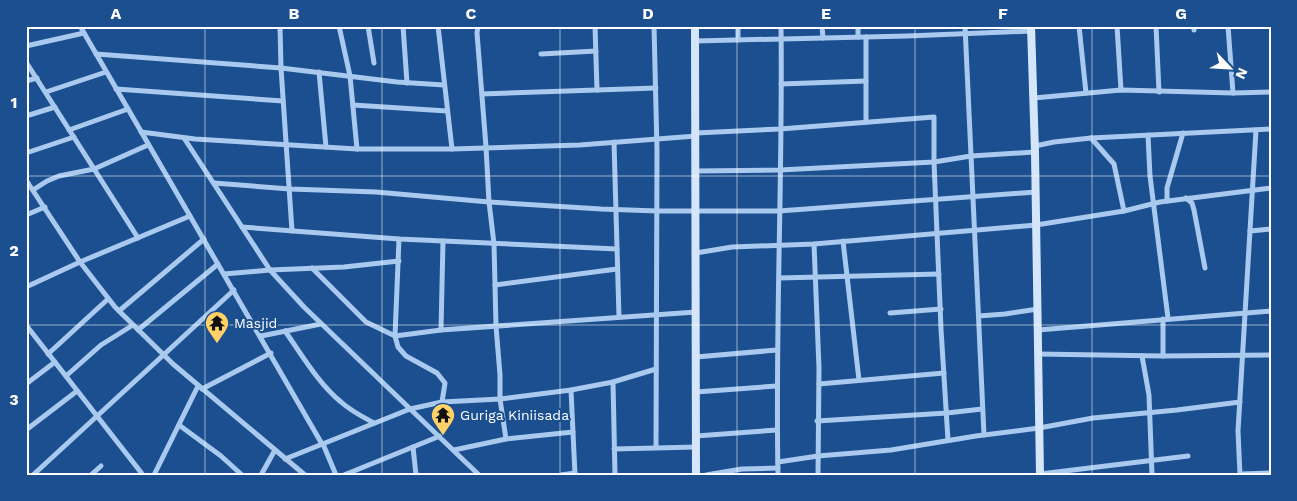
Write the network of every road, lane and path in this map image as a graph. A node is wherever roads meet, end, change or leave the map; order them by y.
1 (80, 26) edge
2 (280, 26) edge
3 (339, 26) edge
4 (368, 26) edge
5 (403, 26) edge
6 (438, 26) edge
7 (478, 26) edge
8 (595, 26) edge
9 (654, 26) edge
10 (694, 26) edge
11 (738, 26) edge
12 (781, 26) edge
13 (822, 26) edge
14 (858, 26) edge
15 (965, 26) edge
16 (1079, 26) edge
17 (1117, 26) edge
18 (1156, 26) edge
19 (1228, 26) edge
20 (1032, 29) edge
21 (84, 34) junction
22 (965, 34) junction
23 (858, 37) junction
24 (866, 37) junction
25 (823, 38) junction
26 (781, 39) junction
27 (695, 40) junction
28 (738, 40) junction
29 (26, 46) edge
30 (596, 51) junction
31 (96, 54) junction
32 (541, 54) dead end
33 (26, 62) edge
34 (374, 63) dead end
35 (281, 68) junction
36 (106, 72) junction
37 (319, 72) junction
38 (350, 76) junction
39 (37, 78) junction
40 (866, 81) junction
41 (26, 82) edge
42 (407, 83) junction
43 (781, 84) junction
44 (444, 85) junction
45 (656, 88) junction
46 (116, 89) junction
47 (597, 90) junction
48 (1121, 90) junction
49 (46, 92) junction
50 (1159, 92) junction
51 (1271, 92) edge
52 (1233, 93) junction
53 (482, 94) junction
54 (1086, 94) junction
55 (1034, 98) junction
56 (283, 101) junction
57 (353, 105) junction
58 (55, 107) junction
59 (128, 109) junction
60 (447, 111) junction
61 (26, 116) edge
62 (866, 122) junction
63 (1271, 129) edge
64 (69, 130) junction
65 (780, 130) junction
66 (1256, 130) junction
67 (141, 132) junction
68 (1183, 133) junction
69 (696, 134) junction
70 (1148, 135) junction
71 (74, 138) junction
72 (184, 138) junction
73 (1091, 138) junction
74 (657, 139) junction
75 (614, 142) junction
76 (286, 144) junction
77 (148, 145) junction
78 (326, 147) junction
79 (486, 147) junction
80 (357, 149) junction
81 (452, 149) junction
82 (1035, 149) junction
83 (26, 153) edge
84 (971, 156) junction
85 (934, 162) junction
86 (94, 169) junction
87 (780, 170) junction
88 (696, 171) junction
89 (26, 180) edge
90 (214, 184) junction
91 (1271, 188) edge
92 (290, 189) junction
93 (33, 190) junction
94 (1252, 190) junction
95 (1036, 192) junction
96 (973, 197) junction
97 (1186, 198) junction
98 (937, 200) junction
99 (1167, 201) junction
100 (489, 202) junction
101 (1154, 205) junction
102 (45, 207) junction
103 (615, 209) junction
104 (657, 210) junction
105 (696, 211) junction
106 (779, 211) junction
107 (1124, 211) junction
108 (26, 215) edge
109 (190, 216) junction
110 (1036, 225) junction
111 (242, 227) junction
112 (1271, 229) edge
113 (974, 230) junction
114 (292, 231) junction
115 (1250, 231) junction
116 (938, 234) junction
117 (138, 238) junction
118 (204, 239) junction
119 (399, 239) junction
120 (443, 241) junction
121 (843, 242) junction
122 (494, 244) junction
123 (814, 244) junction
124 (779, 245) junction
125 (617, 249) junction
126 (696, 253) junction
127 (399, 260) junction
128 (80, 262) junction
129 (218, 264) junction
130 (312, 268) junction
131 (1205, 268) dead end
132 (617, 269) junction
133 (270, 270) junction
134 (224, 274) junction
135 (939, 274) junction
136 (847, 277) junction
137 (779, 278) junction
138 (815, 278) junction
139 (495, 285) junction
140 (26, 287) edge
141 (234, 290) junction
142 (108, 299) junction
143 (941, 309) junction
144 (1038, 309) junction
145 (119, 311) junction
146 (1271, 311) edge
147 (696, 312) junction
148 (890, 313) dead end
149 (1246, 313) junction
150 (657, 314) junction
151 (979, 316) junction
152 (619, 317) junction
153 (1165, 318) junction
154 (321, 324) junction
155 (26, 325) edge
156 (496, 326) junction
157 (136, 328) junction
158 (441, 330) junction
159 (1038, 330) junction
160 (285, 331) junction
161 (261, 336) junction
162 (395, 336) junction
163 (777, 350) junction
164 (48, 354) junction
165 (271, 354) junction
166 (1038, 354) junction
167 (164, 355) junction
168 (1271, 355) edge
169 (1142, 356) junction
170 (1163, 356) junction
171 (1243, 356) junction
172 (696, 357) junction
173 (55, 362) junction
174 (656, 369) junction
175 (944, 373) junction
176 (66, 376) junction
177 (859, 380) junction
178 (612, 382) junction
179 (26, 384) edge
180 (819, 384) junction
181 (776, 386) junction
182 (200, 387) junction
183 (571, 390) junction
184 (77, 391) junction
185 (696, 392) junction
186 (500, 399) junction
187 (442, 402) junction
188 (1240, 402) junction
189 (410, 409) junction
190 (982, 409) junction
191 (1150, 412) junction
192 (947, 413) junction
193 (97, 416) junction
194 (817, 420) junction
195 (374, 423) junction
196 (178, 425) junction
197 (1039, 428) junction
198 (26, 430) edge
199 (777, 430) junction
200 (573, 432) junction
201 (984, 435) junction
202 (440, 436) junction
203 (696, 436) junction
204 (506, 440) junction
205 (948, 440) junction
206 (323, 444) junction
207 (656, 447) junction
208 (696, 447) junction
209 (413, 448) junction
210 (614, 449) junction
211 (275, 450) junction
212 (454, 450) junction
213 (818, 456) junction
214 (1188, 456) dead end
215 (285, 459) junction
216 (1152, 461) junction
217 (778, 462) junction
218 (100, 466) dead end
219 (778, 468) junction
220 (1271, 473) edge
221 (575, 474) edge
222 (1040, 474) edge
223 (1240, 474) edge
224 (33, 475) edge
225 (91, 475) edge
226 (143, 475) edge
227 (154, 475) edge
228 (242, 475) edge
229 (261, 475) edge
230 (305, 475) edge
231 (336, 475) edge
232 (344, 475) edge
233 (416, 475) edge
234 (479, 475) edge
235 (560, 475) edge
236 (615, 475) edge
237 (696, 475) edge
238 (706, 475) edge
239 (778, 475) edge
240 (818, 475) edge
241 (1152, 475) edge

1 - 21 street
2 - 35 street
3 - 38 street
4 - 34 street
5 - 42 street
6 - 44 street
7 - 53 street
8 - 30 street
9 - 45 street
10 - 27 street
11 - 28 street
12 - 26 street
13 - 25 street
14 - 23 street
15 - 22 street
16 - 54 street
17 - 48 street
18 - 50 street
19 - 52 street
20 - 22 street
20 - 55 street
21 - 29 street
21 - 31 street
22 - 24 street
22 - 84 street
23 - 24 street
23 - 25 street
24 - 40 street
25 - 26 street
26 - 28 street
26 - 43 street
27 - 28 street
27 - 69 street
30 - 32 street
30 - 47 street
31 - 35 street
31 - 36 street
33 - 39 street
35 - 37 street
35 - 56 street
36 - 46 street
36 - 49 street
37 - 38 street
37 - 78 street
38 - 42 street
38 - 57 street
39 - 41 street
39 - 49 street
40 - 43 street
40 - 62 street
42 - 44 street
43 - 65 street
44 - 60 street
45 - 47 street
45 - 74 street
46 - 56 street
46 - 59 street
47 - 53 street
48 - 50 street
48 - 54 street
49 - 58 street
50 - 52 street
51 - 52 street
53 - 79 street
54 - 55 street
55 - 82 street
56 - 76 street
57 - 60 street
57 - 80 street
58 - 61 street
58 - 64 street
59 - 64 street
59 - 67 street
60 - 81 street
62 - 65 street
62 - 85 street
63 - 66 street
64 - 71 street
65 - 69 street
65 - 87 street
66 - 68 street
66 - 94 street
67 - 72 street
67 - 77 street
68 - 70 street
68 - 99 street
69 - 74 street
69 - 88 street
70 - 73 street
70 - 101 street
71 - 83 street
71 - 86 street
72 - 76 street
72 - 90 street
73 - 82 street
73 - 107 street
74 - 75 street
74 - 104 street
75 - 79 street
75 - 103 street
76 - 78 street
76 - 92 street
77 - 86 street
77 - 109 street
78 - 80 street
79 - 81 street
79 - 100 street
80 - 81 street
82 - 84 street
82 - 95 street
84 - 85 street
84 - 96 street
85 - 87 street
85 - 98 street
86 - 93 street
86 - 117 street
87 - 88 street
87 - 106 street
88 - 105 street
89 - 93 street
90 - 92 street
90 - 111 street
91 - 94 street
92 - 100 street
92 - 114 street
93 - 102 street
94 - 97 street
94 - 115 street
95 - 96 street
95 - 110 street
96 - 98 street
96 - 113 street
97 - 99 street
97 - 131 street
98 - 106 street
98 - 116 street
99 - 101 street
100 - 103 street
100 - 122 street
101 - 107 street
101 - 153 street
102 - 108 street
102 - 128 street
103 - 104 street
103 - 125 street
104 - 105 street
104 - 150 street
105 - 106 street
105 - 126 street
106 - 124 street
107 - 110 street
109 - 117 street
109 - 118 street
110 - 113 street
110 - 144 street
111 - 114 street
111 - 133 street
112 - 115 street
113 - 116 street
113 - 151 street
114 - 119 street
115 - 149 street
116 - 121 street
116 - 135 street
117 - 128 street
118 - 129 street
118 - 145 street
119 - 120 street
119 - 127 street
120 - 122 street
120 - 158 street
121 - 123 street
121 - 136 street
122 - 125 street
122 - 139 street
123 - 124 street
123 - 138 street
124 - 126 street
124 - 137 street
125 - 132 street
126 - 147 street
127 - 130 street
127 - 162 street
128 - 140 street
128 - 142 street
129 - 134 street
129 - 157 street
130 - 133 street
130 - 162 street
132 - 139 street
132 - 152 street
133 - 134 street
133 - 154 street
134 - 141 street
135 - 136 street
135 - 143 street
136 - 138 street
136 - 177 street
137 - 138 street
137 - 163 street
138 - 180 street
139 - 156 street
141 - 161 street
141 - 167 street
142 - 145 street
142 - 164 street
143 - 148 street
143 - 175 street
144 - 151 street
144 - 159 street
145 - 157 street
146 - 149 street
147 - 150 street
147 - 172 street
149 - 153 street
149 - 171 street
150 - 152 street
150 - 174 street
151 - 190 street
152 - 156 street
153 - 159 street
153 - 170 street
154 - 160 street
154 - 189 street
155 - 164 street
156 - 158 street
156 - 186 street
157 - 167 street
157 - 176 street
158 - 162 street
159 - 166 street
160 - 161 street
160 - 195 street
161 - 165 street
162 - 187 street
163 - 172 street
163 - 181 street
164 - 173 street
165 - 182 street
165 - 206 street
166 - 169 street
166 - 197 street
167 - 182 street
167 - 193 street
168 - 171 street
169 - 170 street
169 - 191 street
170 - 171 street
171 - 188 street
172 - 185 street
173 - 176 street
173 - 179 street
174 - 178 street
174 - 207 street
175 - 177 street
175 - 192 street
176 - 184 street
177 - 180 street
178 - 183 street
178 - 210 street
180 - 194 street
181 - 185 street
181 - 199 street
182 - 196 street
182 - 211 street
183 - 186 street
183 - 200 street
184 - 193 street
184 - 198 street
185 - 203 street
186 - 187 street
186 - 204 street
187 - 189 street
188 - 191 street
188 - 223 street
189 - 195 street
189 - 202 street
190 - 192 street
190 - 201 street
191 - 197 street
191 - 216 street
192 - 194 street
192 - 205 street
193 - 224 street
193 - 226 street
194 - 213 street
195 - 206 street
196 - 227 street
196 - 228 street
197 - 201 street
197 - 222 street
199 - 203 street
199 - 217 street
200 - 204 street
200 - 221 street
201 - 205 street
202 - 209 street
202 - 212 street
203 - 208 street
204 - 212 street
205 - 213 street
206 - 215 street
206 - 231 street
207 - 208 street
207 - 210 street
208 - 237 street
209 - 232 street
209 - 233 street
210 - 236 street
211 - 215 street
211 - 229 street
212 - 234 street
213 - 217 street
213 - 240 street
214 - 216 street
215 - 230 street
216 - 222 street
216 - 241 street
217 - 219 street
218 - 225 street
219 - 238 street
219 - 239 street
220 - 223 street
221 - 235 street

